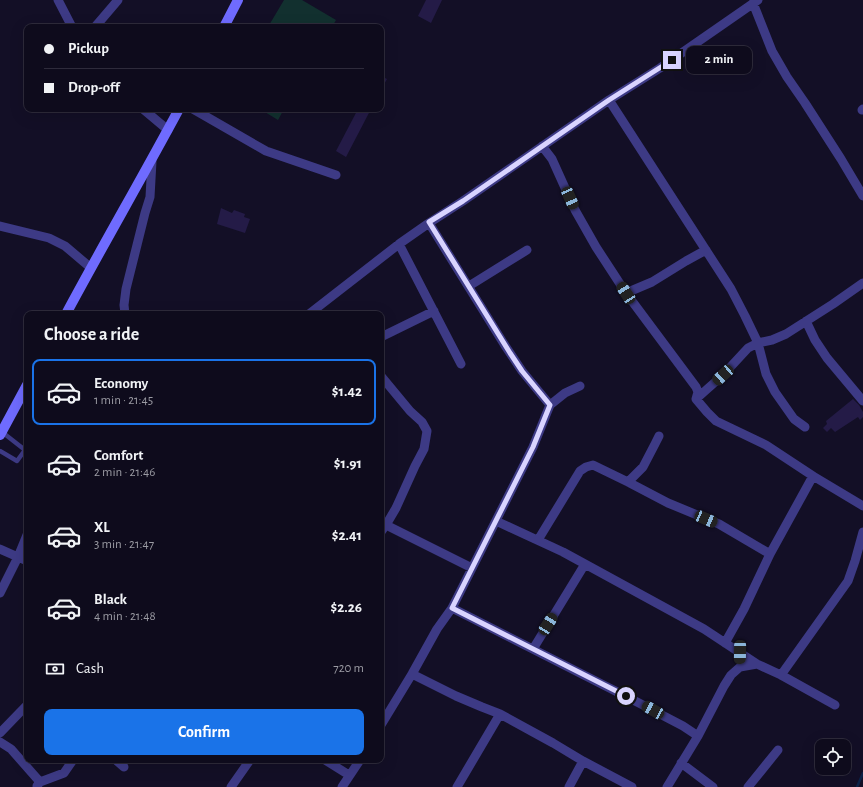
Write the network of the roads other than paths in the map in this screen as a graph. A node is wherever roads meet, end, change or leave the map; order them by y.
1 (58, 0) edge
2 (118, 0) edge
3 (238, 0) edge
4 (756, 2) edge
5 (70, 24) edge
6 (98, 24) edge
7 (226, 24) edge
8 (609, 100) junction
9 (147, 112) edge
10 (177, 112) edge
11 (198, 112) edge
12 (168, 130) junction
13 (542, 146) junction
14 (152, 161) junction
15 (336, 175) dead end
16 (863, 196) edge
17 (429, 222) junction
18 (0, 226) edge
19 (399, 244) junction
20 (528, 250) dead end
21 (706, 250) junction
22 (91, 268) junction
23 (863, 283) edge
24 (469, 286) junction
25 (626, 293) junction
26 (68, 311) edge
27 (125, 311) edge
28 (314, 311) edge
29 (434, 311) junction
30 (806, 321) junction
31 (384, 336) edge
32 (758, 343) junction
33 (461, 364) dead end
34 (384, 380) edge
35 (580, 386) dead end
36 (24, 391) edge
37 (696, 399) junction
38 (863, 401) edge
39 (550, 405) junction
40 (805, 427) dead end
41 (1, 433) edge
42 (659, 436) dead end
43 (0, 451) edge
44 (813, 476) junction
45 (628, 482) junction
46 (863, 506) edge
47 (496, 521) junction
48 (384, 529) edge
49 (863, 532) edge
50 (538, 540) junction
51 (0, 548) edge
52 (770, 554) junction
53 (23, 559) edge
54 (585, 564) junction
55 (472, 568) junction
56 (0, 594) edge
57 (452, 608) junction
58 (725, 643) junction
59 (533, 649) junction
60 (740, 652) junction
61 (757, 664) junction
62 (740, 667) junction
63 (412, 674) junction
64 (781, 675) junction
65 (835, 705) dead end
66 (24, 709) edge
67 (500, 714) junction
68 (384, 720) edge
69 (0, 733) edge
70 (698, 736) junction
71 (0, 742) edge
72 (778, 750) dead end
73 (583, 761) junction
74 (71, 763) edge
75 (119, 763) edge
76 (248, 763) edge
77 (330, 763) edge
78 (358, 763) edge
79 (681, 763) junction
80 (124, 767) dead end
81 (349, 776) junction
82 (38, 785) edge
83 (231, 787) edge
84 (342, 787) edge
85 (457, 787) edge
86 (569, 787) edge
87 (632, 787) edge
88 (666, 787) edge
89 (713, 787) edge
90 (748, 787) edge

1 - 5 street
2 - 6 street
3 - 7 main road
4 - 8 street
4 - 16 street
8 - 13 street
8 - 21 street
9 - 12 street
10 - 12 main road
11 - 15 street
12 - 14 main road
13 - 17 street
13 - 25 street
14 - 22 main road
14 - 27 street
17 - 19 street
17 - 24 street
18 - 22 street
19 - 28 street
19 - 29 street
20 - 24 street
21 - 25 street
21 - 32 street
22 - 26 main road
23 - 30 street
24 - 39 street
25 - 37 street
29 - 31 street
29 - 33 street
30 - 32 street
30 - 38 street
32 - 37 street
32 - 40 street
34 - 48 street
35 - 39 street
36 - 41 main road
37 - 44 street
39 - 47 street
41 - 43 lane
42 - 45 street
44 - 46 street
44 - 52 street
45 - 50 street
45 - 52 street
47 - 50 street
47 - 55 street
48 - 55 street
49 - 64 street
50 - 54 street
51 - 53 street
52 - 58 street
53 - 56 street
54 - 58 street
54 - 59 street
55 - 57 street
57 - 59 street
57 - 63 street
58 - 60 street
59 - 70 street
60 - 61 street
60 - 62 street
61 - 62 street
61 - 64 street
62 - 70 street
63 - 67 street
63 - 68 street
64 - 65 street
66 - 69 street
67 - 73 street
67 - 85 street
70 - 79 street
71 - 82 street
72 - 90 street
73 - 86 street
73 - 87 street
74 - 82 street
75 - 80 street
76 - 83 street
77 - 81 street
78 - 81 street
79 - 88 street
79 - 89 street
81 - 84 street

